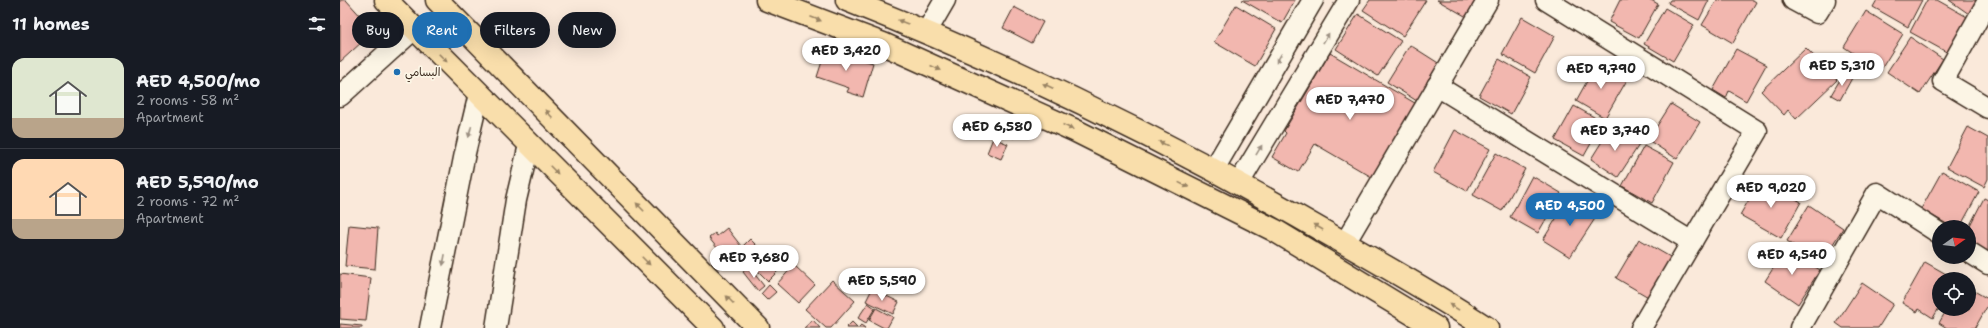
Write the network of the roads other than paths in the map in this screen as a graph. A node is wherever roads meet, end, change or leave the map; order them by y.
1 (386, 0) edge
2 (437, 0) edge
3 (767, 0) edge
4 (847, 0) edge
5 (945, 0) edge
6 (1313, 0) edge
7 (1349, 0) edge
8 (1488, 0) edge
9 (1546, 0) edge
10 (1792, 0) edge
11 (1825, 0) edge
12 (1988, 1) edge
13 (412, 27) edge
14 (412, 31) edge
15 (927, 32) junction
16 (433, 48) edge
17 (1437, 86) junction
18 (479, 94) junction
19 (340, 96) edge
20 (1988, 108) edge
21 (529, 145) junction
22 (1214, 169) junction
23 (1239, 183) junction
24 (1932, 228) edge
25 (1692, 242) junction
26 (1345, 243) junction
27 (1976, 256) edge
28 (1988, 264) edge
29 (1807, 326) edge
30 (430, 328) edge
31 (496, 328) edge
32 (713, 328) edge
33 (758, 328) edge
34 (1436, 328) edge
35 (1487, 328) edge
36 (1641, 328) edge

1 - 13 main road
33 -> 2 main road
3 -> 34 main road
15 -> 4 main road
5 - 15 street
6 -> 22 street
23 -> 7 street
8 - 17 street
9 - 25 street
10 - 11 street
12 - 20 street
14 - 19 street
22 -> 15 main road
16 -> 18 main road
17 - 25 street
17 - 26 street
18 - 21 main road
18 -> 30 street
21 - 31 street
21 -> 32 main road
22 - 23 main road
26 -> 23 main road
24 - 29 street
25 - 36 street
35 -> 26 main road
27 - 28 street

